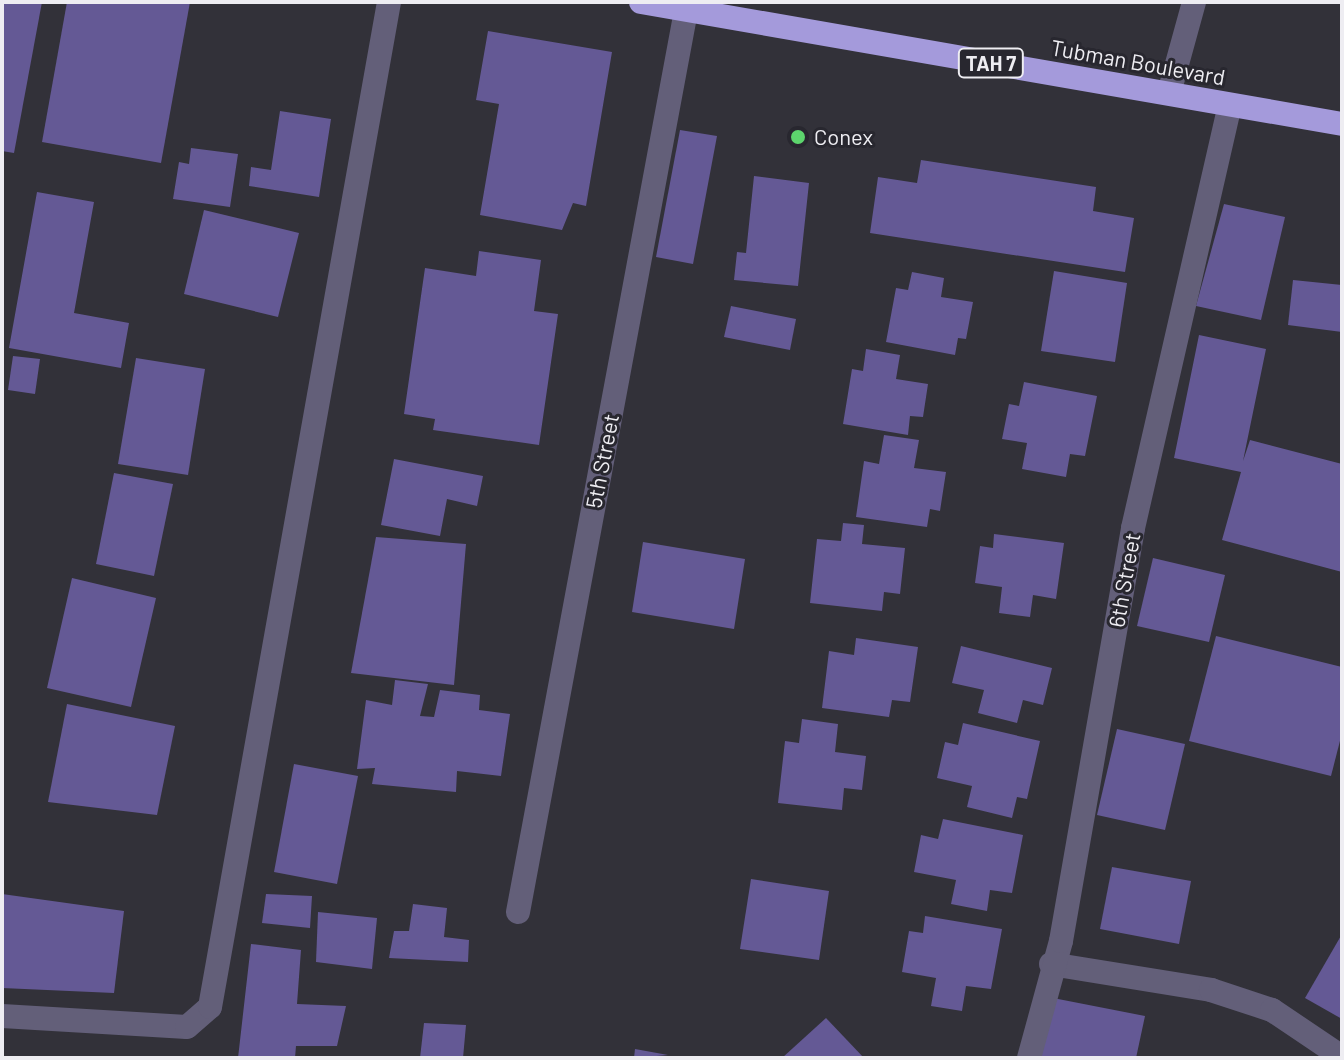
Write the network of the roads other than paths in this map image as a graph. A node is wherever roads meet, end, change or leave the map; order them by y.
1 (389, 2) edge
2 (641, 2) edge
3 (1194, 2) edge
4 (686, 11) junction
5 (1169, 93) junction
6 (1230, 105) junction
7 (1342, 124) edge
8 (518, 912) dead end
9 (1051, 964) junction
10 (2, 1016) edge
11 (1342, 1057) edge
12 (1029, 1058) edge

1 - 10 street
2 - 4 highway, Tubman Boulevard / TAH 7
3 - 5 street
4 - 5 highway, Tubman Boulevard / TAH 7
4 - 8 street, 5th Street
5 - 6 highway, Tubman Boulevard / TAH 7
6 - 7 highway, Tubman Boulevard / TAH 7
6 - 9 street, 6th Street
9 - 11 street
9 - 12 street, 6th Street

